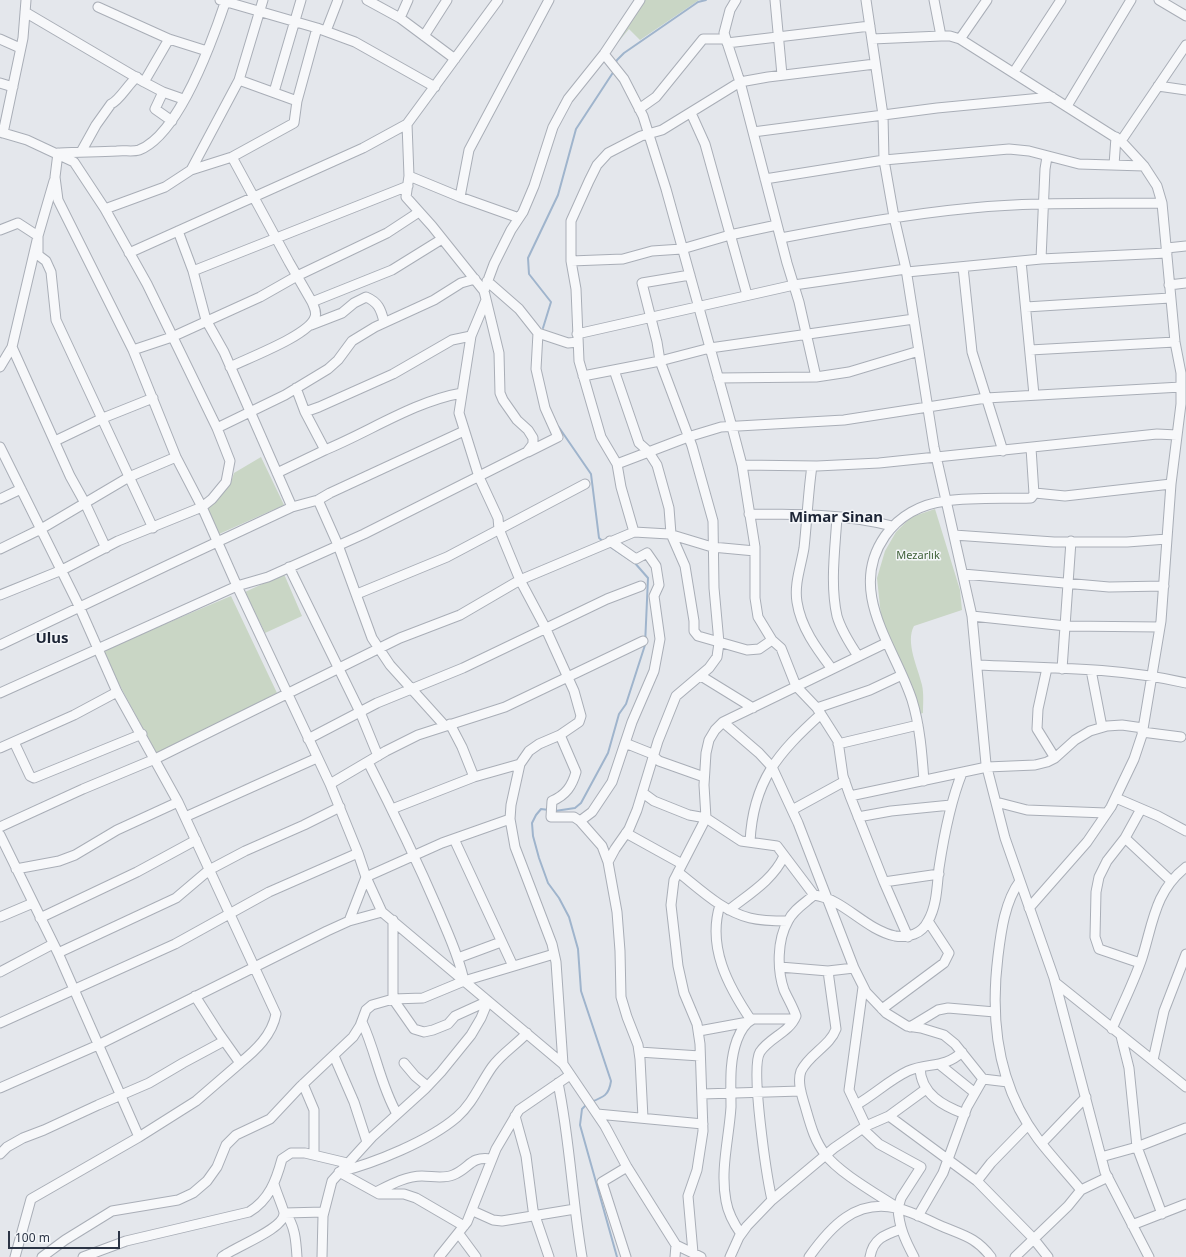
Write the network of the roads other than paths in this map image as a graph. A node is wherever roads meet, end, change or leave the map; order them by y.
1 (26, 0) edge
2 (224, 0) edge
3 (262, 0) edge
4 (301, 0) edge
5 (338, 0) edge
6 (367, 0) edge
7 (408, 0) edge
8 (447, 0) edge
9 (498, 0) edge
10 (549, 0) edge
11 (640, 0) edge
12 (736, 0) edge
13 (775, 0) edge
14 (866, 0) edge
15 (934, 0) edge
16 (987, 0) edge
17 (1061, 0) edge
18 (1131, 0) edge
19 (1159, 0) edge
20 (98, 7) dead end
21 (260, 11) junction
22 (25, 12) junction
23 (1186, 16) edge
24 (400, 18) junction
25 (293, 21) junction
26 (870, 26) junction
27 (317, 28) junction
28 (326, 32) junction
29 (424, 36) junction
30 (941, 36) junction
31 (779, 37) junction
32 (0, 39) edge
33 (169, 39) junction
34 (872, 39) junction
35 (960, 39) junction
36 (727, 41) junction
37 (1186, 45) edge
38 (20, 48) junction
39 (207, 51) junction
40 (604, 54) junction
41 (455, 59) junction
42 (875, 64) junction
43 (1014, 72) junction
44 (782, 75) junction
45 (140, 79) junction
46 (239, 80) junction
47 (740, 82) junction
48 (0, 83) edge
49 (1158, 86) junction
50 (12, 87) junction
51 (435, 87) junction
52 (1186, 90) edge
53 (163, 92) junction
54 (274, 92) junction
55 (1052, 97) junction
56 (183, 99) junction
57 (297, 101) junction
58 (1068, 106) junction
59 (639, 109) junction
60 (690, 113) junction
61 (883, 115) junction
62 (172, 121) junction
63 (407, 124) junction
64 (1, 132) edge
65 (753, 132) junction
66 (648, 134) junction
67 (1118, 139) junction
68 (81, 152) junction
69 (58, 153) junction
70 (232, 157) junction
71 (1048, 157) junction
72 (884, 160) junction
73 (1114, 165) junction
74 (1144, 166) junction
75 (191, 170) junction
76 (409, 176) junction
77 (55, 177) junction
78 (765, 179) junction
79 (408, 186) junction
80 (254, 196) junction
81 (460, 197) junction
82 (1043, 203) junction
83 (1162, 203) junction
84 (105, 209) junction
85 (419, 212) junction
86 (894, 217) junction
87 (519, 218) junction
88 (777, 225) junction
89 (0, 230) edge
90 (178, 231) junction
91 (730, 235) junction
92 (38, 236) junction
93 (276, 238) junction
94 (780, 238) junction
95 (442, 239) junction
96 (1186, 246) edge
97 (682, 249) junction
98 (1167, 250) junction
99 (129, 253) junction
100 (1041, 259) junction
101 (571, 261) junction
102 (1022, 261) junction
103 (962, 267) junction
104 (193, 271) junction
105 (907, 271) junction
106 (690, 275) junction
107 (296, 276) junction
108 (475, 279) junction
109 (487, 281) junction
110 (1186, 283) edge
111 (794, 285) junction
112 (1169, 285) junction
113 (747, 295) junction
114 (485, 296) junction
115 (1170, 298) junction
116 (312, 302) junction
117 (699, 306) junction
118 (1026, 307) junction
119 (650, 318) junction
120 (914, 319) junction
121 (206, 320) junction
122 (384, 322) junction
123 (311, 325) junction
124 (538, 333) junction
125 (806, 334) junction
126 (471, 336) junction
127 (172, 337) junction
128 (578, 338) junction
129 (1175, 342) junction
130 (12, 347) junction
131 (710, 348) junction
132 (133, 350) junction
133 (1030, 350) junction
134 (919, 351) junction
135 (660, 361) junction
136 (0, 367) edge
137 (230, 367) junction
138 (614, 370) junction
139 (1184, 371) edge
140 (583, 376) junction
141 (816, 377) junction
142 (718, 378) junction
143 (296, 388) junction
144 (1183, 392) edge
145 (462, 394) junction
146 (1034, 395) junction
147 (153, 398) junction
148 (986, 398) junction
149 (927, 407) junction
150 (250, 412) junction
151 (305, 412) junction
152 (103, 418) junction
153 (732, 427) junction
154 (216, 428) junction
155 (464, 431) junction
156 (1177, 435) junction
157 (688, 437) junction
158 (55, 441) junction
159 (0, 446) edge
160 (1031, 448) junction
161 (325, 450) junction
162 (648, 451) junction
163 (1003, 451) junction
164 (527, 452) junction
165 (176, 457) junction
166 (936, 457) junction
167 (617, 464) junction
168 (742, 465) junction
169 (812, 466) junction
170 (277, 473) junction
171 (129, 477) junction
172 (479, 477) junction
173 (585, 484) dead end
174 (1171, 484) junction
175 (21, 489) junction
176 (1034, 494) junction
177 (0, 499) edge
178 (318, 500) junction
179 (946, 501) junction
180 (85, 503) junction
181 (202, 507) junction
182 (292, 507) junction
183 (749, 514) junction
184 (806, 514) junction
185 (837, 517) junction
186 (892, 526) junction
187 (153, 528) junction
188 (41, 529) junction
189 (499, 529) junction
190 (634, 532) junction
191 (671, 534) junction
192 (954, 535) junction
193 (1167, 540) junction
194 (1071, 541) junction
195 (217, 542) junction
196 (610, 542) junction
197 (338, 545) junction
198 (712, 547) junction
199 (106, 548) junction
200 (0, 549) edge
201 (755, 551) junction
202 (289, 567) junction
203 (62, 570) junction
204 (963, 574) junction
205 (520, 580) junction
206 (1068, 584) junction
207 (237, 586) junction
208 (641, 586) dead end
209 (1164, 586) junction
210 (357, 594) junction
211 (0, 595) edge
212 (79, 606) junction
213 (972, 616) junction
214 (1066, 626) junction
215 (545, 627) junction
216 (1160, 628) junction
217 (772, 640) junction
218 (643, 641) dead end
219 (720, 643) junction
220 (886, 643) junction
221 (0, 645) edge
222 (96, 648) junction
223 (378, 648) junction
224 (858, 656) junction
225 (977, 665) junction
226 (338, 668) junction
227 (1046, 668) junction
228 (1062, 668) junction
229 (832, 669) junction
230 (1091, 670) junction
231 (902, 675) junction
232 (1152, 675) junction
233 (701, 676) junction
234 (567, 677) junction
235 (1186, 683) edge
236 (796, 686) junction
237 (412, 689) junction
238 (117, 692) junction
239 (0, 693) edge
240 (288, 694) junction
241 (753, 708) junction
242 (819, 711) junction
243 (360, 712) junction
244 (723, 722) junction
245 (448, 725) junction
246 (918, 725) junction
247 (1102, 727) junction
248 (1143, 730) junction
249 (142, 734) junction
250 (560, 735) junction
251 (1181, 737) dead end
252 (308, 739) junction
253 (14, 742) junction
254 (625, 743) junction
255 (838, 744) junction
256 (0, 748) edge
257 (378, 756) junction
258 (654, 756) junction
259 (317, 758) junction
260 (1055, 758) junction
261 (155, 760) junction
262 (368, 762) junction
263 (520, 764) junction
264 (772, 767) junction
265 (987, 767) junction
266 (962, 773) junction
267 (704, 777) junction
268 (474, 778) junction
269 (845, 781) junction
270 (924, 781) junction
271 (330, 784) junction
272 (643, 792) junction
273 (850, 796) junction
274 (1116, 798) junction
275 (178, 802) junction
276 (996, 802) junction
277 (950, 805) junction
278 (340, 807) junction
279 (1141, 808) junction
280 (392, 809) junction
281 (792, 810) junction
282 (1106, 813) junction
283 (185, 817) junction
284 (858, 817) junction
285 (706, 818) junction
286 (510, 819) junction
287 (580, 821) junction
288 (0, 827) edge
289 (1186, 832) edge
290 (626, 833) junction
291 (0, 835) edge
292 (1125, 838) junction
293 (454, 839) junction
294 (196, 840) junction
295 (750, 842) junction
296 (358, 853) junction
297 (414, 855) junction
298 (784, 856) junction
299 (608, 862) junction
300 (1186, 867) edge
301 (680, 868) junction
302 (16, 869) junction
303 (209, 870) junction
304 (939, 874) junction
305 (366, 877) junction
306 (1170, 880) junction
307 (1020, 881) junction
308 (884, 882) junction
309 (814, 895) junction
310 (826, 897) junction
311 (33, 903) junction
312 (720, 905) junction
313 (1029, 908) junction
314 (729, 910) junction
315 (382, 912) junction
316 (231, 914) junction
317 (0, 917) edge
318 (40, 918) junction
319 (393, 920) junction
320 (349, 921) junction
321 (788, 921) junction
322 (928, 921) junction
323 (908, 937) junction
324 (501, 942) junction
325 (54, 944) junction
326 (58, 953) junction
327 (554, 954) junction
328 (1186, 954) edge
329 (458, 958) junction
330 (1140, 963) junction
331 (513, 966) junction
332 (254, 967) junction
333 (780, 967) junction
334 (854, 968) junction
335 (828, 971) junction
336 (0, 972) edge
337 (464, 981) junction
338 (1056, 983) junction
339 (863, 987) junction
340 (74, 990) junction
341 (195, 996) junction
342 (393, 999) junction
343 (488, 1001) junction
344 (882, 1008) junction
345 (995, 1012) junction
346 (794, 1019) junction
347 (749, 1021) junction
348 (362, 1022) junction
349 (0, 1023) edge
350 (910, 1027) junction
351 (1112, 1029) junction
352 (699, 1031) junction
353 (527, 1033) junction
354 (1121, 1036) junction
355 (224, 1041) junction
356 (98, 1045) junction
357 (639, 1052) junction
358 (962, 1052) junction
359 (334, 1056) junction
360 (700, 1056) junction
361 (1152, 1060) junction
362 (240, 1063) junction
363 (404, 1064) dead end
364 (563, 1064) junction
365 (939, 1064) junction
366 (920, 1068) junction
367 (570, 1075) junction
368 (983, 1079) junction
369 (1008, 1082) junction
370 (558, 1083) junction
371 (303, 1084) junction
372 (427, 1086) junction
373 (1186, 1087) edge
374 (0, 1088) edge
375 (926, 1089) junction
376 (801, 1091) junction
377 (730, 1092) junction
378 (758, 1092) junction
379 (975, 1093) junction
380 (702, 1094) junction
381 (121, 1095) junction
382 (1086, 1097) junction
383 (856, 1105) junction
384 (594, 1111) junction
385 (397, 1114) junction
386 (965, 1114) junction
387 (515, 1116) junction
388 (889, 1116) junction
389 (643, 1118) junction
390 (703, 1124) junction
391 (1028, 1125) junction
392 (864, 1128) junction
393 (1186, 1128) edge
394 (139, 1137) junction
395 (367, 1142) junction
396 (1042, 1144) junction
397 (1137, 1147) junction
398 (0, 1154) edge
399 (314, 1154) junction
400 (826, 1155) junction
401 (1101, 1157) junction
402 (492, 1159) junction
403 (949, 1160) junction
404 (347, 1163) junction
405 (627, 1167) junction
406 (339, 1172) junction
407 (1108, 1177) junction
408 (977, 1181) junction
409 (274, 1184) junction
410 (1081, 1190) junction
411 (376, 1192) junction
412 (772, 1200) junction
413 (1186, 1204) edge
414 (898, 1208) junction
415 (574, 1209) junction
416 (473, 1211) junction
417 (324, 1212) junction
418 (285, 1213) junction
419 (1162, 1214) junction
420 (534, 1215) junction
421 (918, 1216) junction
422 (1132, 1225) junction
423 (464, 1226) junction
424 (901, 1229) junction
425 (459, 1234) junction
426 (741, 1234) junction
427 (1034, 1238) junction
428 (676, 1245) junction
429 (697, 1255) edge
430 (812, 1256) edge
431 (14, 1257) edge
432 (42, 1257) edge
433 (83, 1257) edge
434 (222, 1257) edge
435 (297, 1257) edge
436 (322, 1257) edge
437 (439, 1257) edge
438 (476, 1257) edge
439 (549, 1257) edge
440 (582, 1257) edge
441 (626, 1257) edge
442 (675, 1257) edge
443 (730, 1257) edge
444 (870, 1257) edge
445 (914, 1257) edge
446 (991, 1257) edge
447 (1015, 1257) edge
448 (1048, 1257) edge
449 (1149, 1257) edge

1 - 22 street
2 - 21 street
2 - 39 street
3 - 21 street
4 - 25 street
5 - 28 street
6 - 24 street
7 - 24 street
8 - 29 street
9 - 41 street
10 - 81 street
11 - 40 street
12 - 36 street
13 - 31 street
14 - 26 street
15 - 30 street
16 - 35 street
17 - 43 street
18 - 58 street
19 - 23 street
20 - 33 street
21 - 25 street
21 - 46 street
22 - 38 street
22 - 45 street
24 - 29 street
25 - 27 street
25 - 54 street
26 - 31 street
26 - 34 street
27 - 28 street
27 - 57 street
28 - 51 street
29 - 41 street
30 - 34 street
30 - 35 street
31 - 36 street
31 - 44 street
32 - 38 street
33 - 39 street
33 - 45 street
34 - 42 street
35 - 43 street
36 - 47 street
36 - 59 street
37 - 49 street
38 - 50 street
39 - 56 street
40 - 59 street
40 - 87 street
41 - 51 street
42 - 44 street
42 - 61 street
43 - 55 street
44 - 47 street
45 - 53 street
45 - 68 street
46 - 54 street
46 - 75 street
47 - 60 street
47 - 65 street
48 - 50 street
49 - 52 street
49 - 67 street
50 - 64 street
51 - 63 street
53 - 56 street
53 - 62 street
54 - 57 street
55 - 58 street
55 - 61 street
56 - 62 street
57 - 70 street
58 - 67 street
59 - 66 street
60 - 66 street
60 - 91 street
61 - 65 street
61 - 72 street
62 - 68 street
63 - 76 street
63 - 80 street
64 - 69 street
65 - 78 street
66 - 97 street
66 - 101 street
67 - 73 street
67 - 74 street
68 - 69 street
69 - 77 street
69 - 84 street
70 - 75 street
70 - 80 street
71 - 72 street
71 - 73 street
71 - 82 street
72 - 78 street
72 - 86 street
73 - 74 street
74 - 83 street
75 - 84 street
76 - 79 street
76 - 81 street
77 - 92 street
77 - 132 street
78 - 88 street
79 - 85 street
79 - 93 street
80 - 90 street
80 - 93 street
81 - 87 street
82 - 83 street
82 - 86 street
82 - 100 street
83 - 98 street
84 - 99 street
85 - 95 street
85 - 107 street
86 - 94 street
86 - 105 street
87 - 109 street
88 - 91 street
88 - 94 street
89 - 92 street
90 - 99 street
90 - 104 street
91 - 97 street
91 - 113 street
92 - 130 street
92 - 152 street
93 - 104 street
93 - 107 street
94 - 111 street
95 - 108 street
95 - 116 street
96 - 98 street
97 - 101 street
97 - 106 street
98 - 100 street
98 - 112 street
99 - 127 street
100 - 102 street
101 - 128 street
102 - 103 street
102 - 118 street
103 - 105 street
103 - 148 street
104 - 121 street
105 - 111 street
105 - 120 street
106 - 117 street
106 - 119 street
107 - 116 street
107 - 121 street
108 - 114 street
108 - 122 street
109 - 114 street
109 - 124 street
110 - 112 street
111 - 113 street
111 - 125 street
112 - 115 street
113 - 117 street
114 - 126 street
114 - 164 street
115 - 118 street
115 - 129 street
116 - 123 street
117 - 119 street
117 - 131 street
118 - 133 street
119 - 128 street
119 - 135 street
120 - 125 street
120 - 134 street
121 - 127 street
121 - 137 street
122 - 123 street
122 - 143 street
123 - 137 street
124 - 128 street
124 - 164 street
125 - 131 street
125 - 141 street
126 - 145 street
126 - 151 street
127 - 132 street
127 - 154 street
128 - 140 street
129 - 133 street
129 - 139 street
130 - 136 street
130 - 158 street
131 - 135 street
131 - 142 street
132 - 147 street
133 - 146 street
134 - 141 street
134 - 149 street
135 - 138 street
135 - 157 street
137 - 150 street
138 - 140 street
138 - 162 street
139 - 144 street
140 - 167 street
141 - 142 street
142 - 153 street
143 - 150 street
143 - 151 street
144 - 146 street
144 - 156 street
145 - 155 street
145 - 161 street
146 - 148 street
147 - 152 street
147 - 165 street
148 - 149 street
148 - 163 street
149 - 153 street
149 - 166 street
150 - 154 street
150 - 170 street
151 - 161 street
152 - 158 street
152 - 171 street
153 - 157 street
153 - 168 street
154 - 181 street
155 - 172 street
155 - 178 street
156 - 160 street
156 - 174 street
157 - 162 street
157 - 198 street
158 - 180 street
159 - 175 street
160 - 163 street
160 - 176 street
161 - 170 street
162 - 167 street
162 - 191 street
163 - 166 street
164 - 172 street
165 - 171 street
165 - 181 street
166 - 169 street
166 - 179 street
167 - 190 street
168 - 169 street
168 - 183 street
169 - 184 street
170 - 182 street
171 - 180 street
171 - 187 street
172 - 189 street
172 - 197 street
173 - 189 street
174 - 176 street
174 - 193 street
175 - 177 street
175 - 188 street
176 - 179 street
178 - 182 street
178 - 197 street
179 - 186 street
179 - 192 street
180 - 188 street
180 - 199 street
181 - 187 street
181 - 195 street
182 - 195 street
183 - 184 street
183 - 201 street
184 - 185 street
184 - 229 street
185 - 186 street
185 - 224 street
186 - 220 street
187 - 199 street
188 - 200 street
188 - 203 street
189 - 205 street
189 - 210 street
190 - 191 street
190 - 196 street
191 - 198 street
191 - 219 street
192 - 194 street
192 - 204 street
193 - 194 street
193 - 209 street
194 - 206 street
195 - 207 street
195 - 212 street
196 - 205 street
196 - 254 street
197 - 202 street
197 - 210 street
198 - 201 street
198 - 219 street
199 - 203 street
201 - 217 street
202 - 207 street
202 - 226 street
203 - 211 street
203 - 212 street
204 - 206 street
204 - 213 street
205 - 215 street
205 - 223 street
206 - 209 street
206 - 214 street
207 - 222 street
207 - 240 street
208 - 215 street
209 - 216 street
210 - 223 street
212 - 221 street
212 - 222 street
213 - 214 street
213 - 225 street
214 - 216 street
214 - 228 street
215 - 234 street
215 - 237 street
216 - 232 street
217 - 219 street
217 - 236 street
218 - 234 street
219 - 233 street
220 - 224 street
220 - 231 street
222 - 238 street
222 - 239 street
223 - 226 street
223 - 237 street
224 - 229 street
225 - 227 street
225 - 265 street
226 - 240 street
226 - 243 street
227 - 228 street
227 - 260 street
228 - 230 street
229 - 236 street
230 - 232 street
230 - 247 street
231 - 242 street
231 - 246 street
232 - 235 street
232 - 248 street
233 - 241 street
233 - 258 street
234 - 245 street
234 - 250 street
236 - 241 street
236 - 242 street
237 - 243 street
237 - 245 street
238 - 249 street
238 - 253 street
240 - 252 street
240 - 261 street
241 - 244 street
242 - 255 street
242 - 264 street
243 - 252 street
243 - 257 street
244 - 264 street
244 - 267 street
245 - 257 street
245 - 268 street
246 - 255 street
246 - 270 street
247 - 248 street
247 - 260 street
248 - 251 street
248 - 274 street
249 - 253 street
249 - 261 street
250 - 263 street
250 - 287 street
252 - 259 street
253 - 256 street
254 - 258 street
254 - 287 street
255 - 269 street
257 - 262 street
258 - 267 street
258 - 272 street
259 - 271 street
259 - 283 street
260 - 265 street
261 - 275 street
261 - 288 street
262 - 271 street
262 - 280 street
263 - 268 street
263 - 286 street
264 - 281 street
264 - 295 street
265 - 266 street
265 - 276 street
266 - 270 street
266 - 277 street
267 - 285 street
268 - 280 street
269 - 273 street
269 - 281 street
270 - 273 street
271 - 278 street
272 - 285 street
272 - 290 street
273 - 284 street
274 - 279 street
274 - 282 street
275 - 283 street
275 - 302 street
276 - 282 street
276 - 307 street
277 - 284 street
277 - 304 street
278 - 296 street
278 - 303 street
279 - 289 street
279 - 292 street
280 - 297 street
281 - 310 street
282 - 313 street
283 - 294 street
284 - 308 street
285 - 295 street
285 - 301 street
286 - 293 street
286 - 327 street
287 - 299 street
290 - 299 street
290 - 301 street
291 - 302 street
292 - 306 street
292 - 330 street
293 - 297 street
293 - 324 street
294 - 303 street
294 - 318 street
295 - 298 street
296 - 305 street
296 - 316 street
297 - 305 street
297 - 329 street
298 - 309 street
298 - 314 street
299 - 357 street
300 - 306 street
301 - 312 street
301 - 352 street
302 - 311 street
303 - 316 street
303 - 326 street
304 - 308 street
304 - 322 street
305 - 315 street
305 - 320 street
306 - 330 street
307 - 313 street
307 - 345 street
308 - 323 street
309 - 310 street
309 - 321 street
310 - 323 street
310 - 334 street
311 - 317 street
311 - 318 street
312 - 314 street
312 - 347 street
313 - 338 street
314 - 321 street
315 - 319 street
315 - 320 street
316 - 332 street
316 - 340 street
318 - 325 street
319 - 337 street
319 - 342 street
320 - 332 street
321 - 333 street
322 - 323 street
322 - 344 street
324 - 329 street
324 - 331 street
325 - 326 street
325 - 336 street
326 - 340 street
327 - 331 street
327 - 364 street
328 - 361 street
329 - 337 street
330 - 351 street
331 - 337 street
332 - 341 street
332 - 362 street
333 - 335 street
333 - 346 street
334 - 335 street
334 - 339 street
335 - 376 street
337 - 342 street
337 - 343 street
338 - 351 street
338 - 382 street
339 - 344 street
339 - 383 street
340 - 349 street
340 - 356 street
341 - 355 street
341 - 356 street
342 - 343 street
342 - 348 street
343 - 353 street
343 - 372 street
344 - 350 street
345 - 350 street
345 - 369 street
346 - 347 street
346 - 378 street
347 - 352 street
347 - 377 street
348 - 359 street
348 - 385 street
350 - 358 street
351 - 354 street
352 - 360 street
353 - 364 street
353 - 406 street
354 - 361 street
354 - 397 street
355 - 362 street
355 - 381 street
356 - 374 street
356 - 381 street
357 - 360 street
357 - 389 street
358 - 365 street
358 - 368 street
359 - 371 street
359 - 395 street
360 - 380 street
361 - 373 street
362 - 394 street
363 - 372 street
364 - 367 street
365 - 366 street
365 - 379 street
366 - 375 street
366 - 383 street
367 - 370 street
367 - 384 street
368 - 369 street
368 - 379 street
369 - 391 street
370 - 387 street
370 - 415 street
371 - 399 street
371 - 432 street
372 - 385 street
375 - 386 street
375 - 388 street
376 - 378 street
376 - 400 street
377 - 378 street
377 - 380 street
377 - 426 street
378 - 412 street
379 - 386 street
380 - 390 street
381 - 394 street
381 - 398 street
382 - 396 street
382 - 401 street
383 - 392 street
384 - 389 street
384 - 405 street
385 - 395 street
386 - 403 street
387 - 402 street
387 - 420 street
388 - 392 street
388 - 403 street
389 - 390 street
390 - 429 street
391 - 396 street
391 - 408 street
392 - 400 street
392 - 414 street
393 - 397 street
394 - 431 street
395 - 404 street
396 - 410 street
397 - 401 street
397 - 419 street
399 - 404 street
399 - 409 street
400 - 412 street
400 - 414 street
401 - 407 street
402 - 411 street
402 - 416 street
403 - 408 street
403 - 421 street
404 - 406 street
405 - 428 street
405 - 441 street
406 - 411 street
406 - 417 street
407 - 410 street
407 - 422 street
408 - 427 street
409 - 418 street
409 - 433 street
410 - 427 street
411 - 423 street
412 - 426 street
413 - 419 street
414 - 421 street
414 - 424 street
414 - 430 street
415 - 420 street
415 - 440 street
416 - 420 street
416 - 423 street
417 - 418 street
417 - 436 street
418 - 434 street
418 - 435 street
419 - 422 street
420 - 439 street
421 - 446 street
422 - 449 street
423 - 425 street
424 - 444 street
424 - 445 street
425 - 437 street
425 - 438 street
426 - 443 street
427 - 447 street
427 - 448 street
428 - 429 street
428 - 442 street

